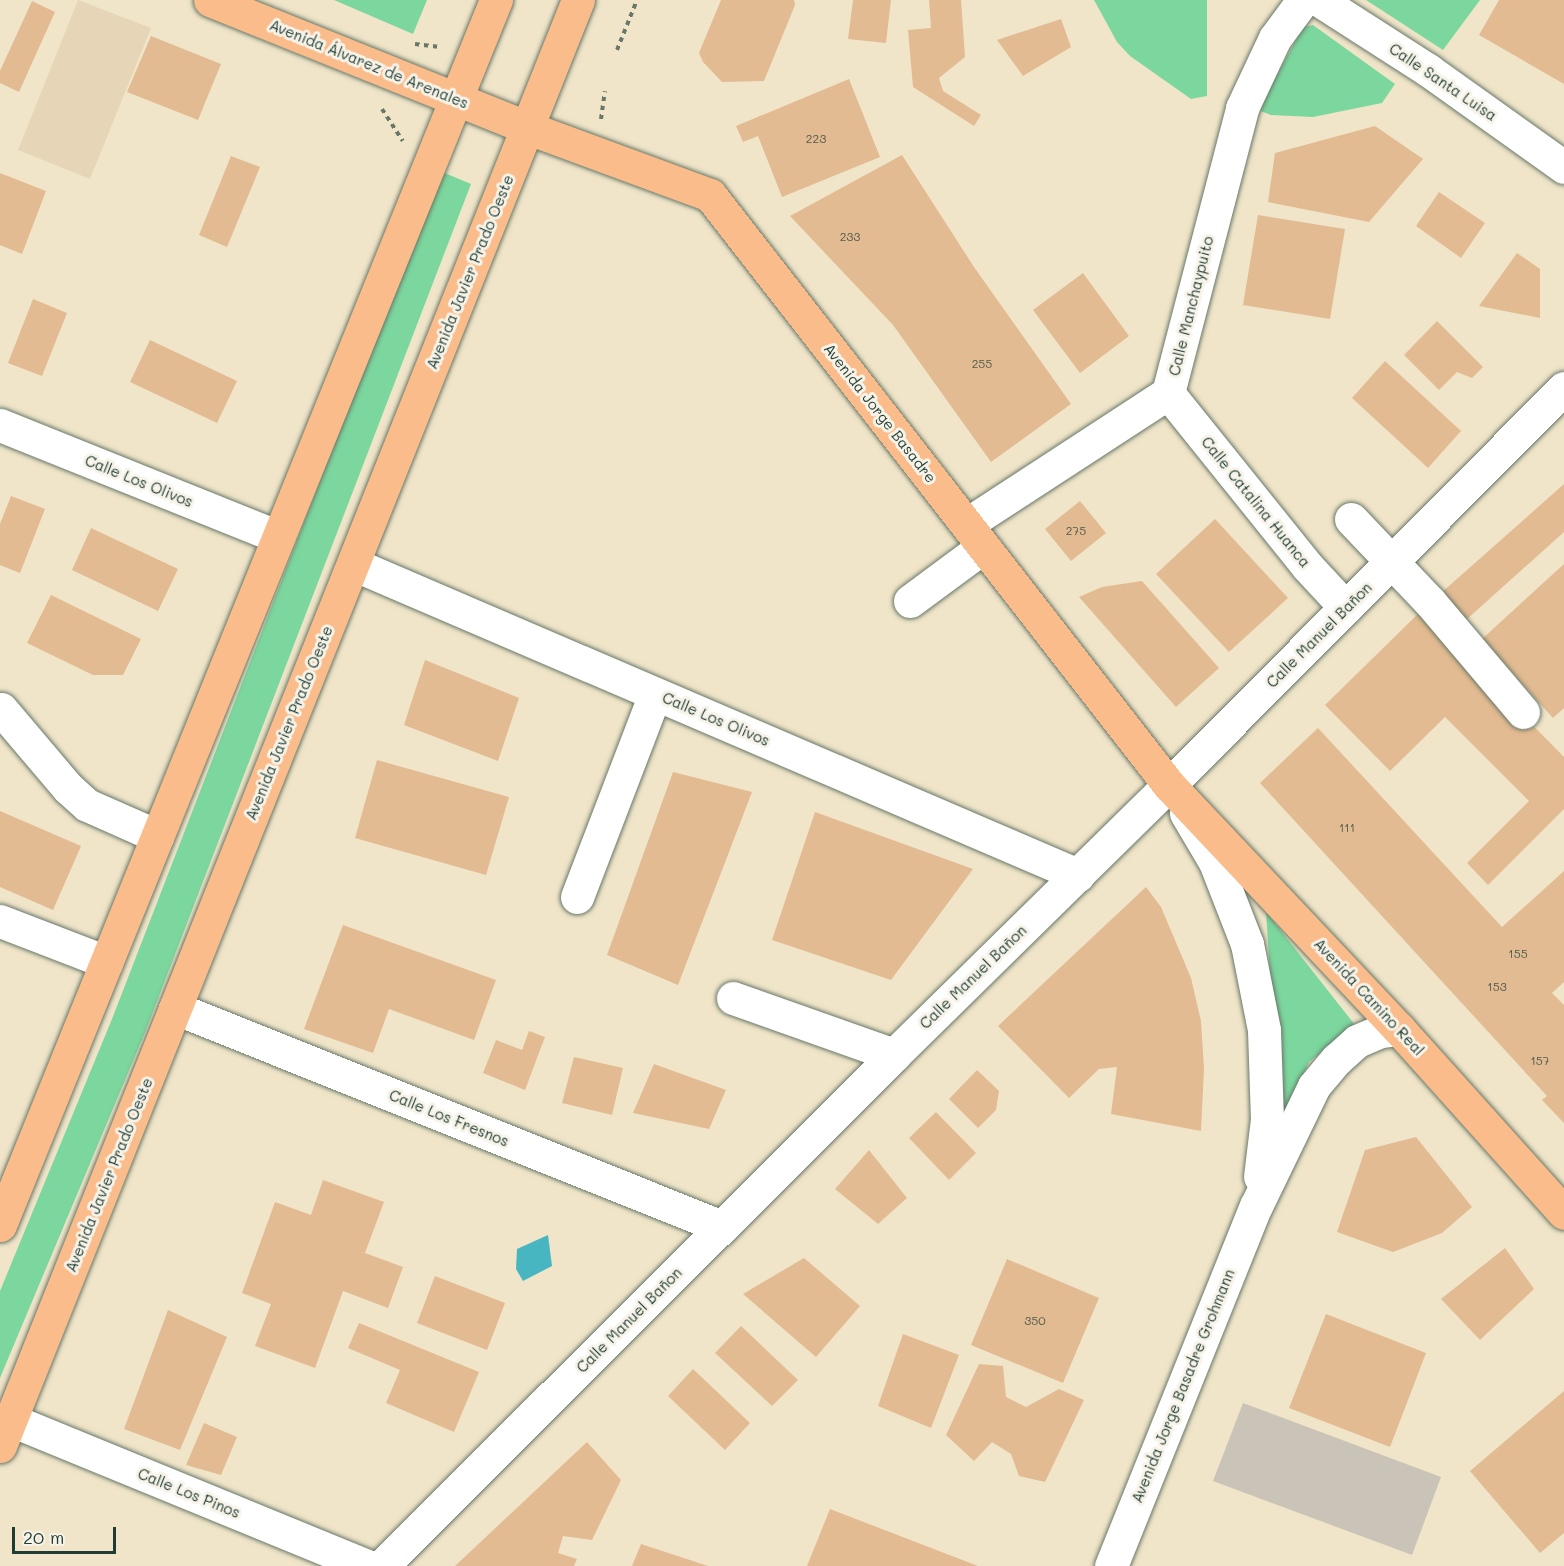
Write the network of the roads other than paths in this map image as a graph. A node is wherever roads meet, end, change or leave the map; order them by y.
1 (210, 0) edge
2 (495, 0) edge
3 (578, 0) edge
4 (1304, 0) edge
5 (1319, 0) edge
6 (455, 99) junction
7 (528, 128) junction
8 (1564, 167) edge
9 (1564, 388) edge
10 (1168, 393) junction
11 (0, 425) edge
12 (1351, 519) dead end
13 (975, 536) junction
14 (278, 537) junction
15 (1392, 562) junction
16 (353, 564) junction
17 (910, 601) dead end
18 (1346, 608) junction
19 (655, 694) junction
20 (1, 709) edge
21 (1523, 712) dead end
22 (1169, 785) junction
23 (157, 836) junction
24 (1078, 874) junction
25 (577, 897) dead end
26 (0, 921) edge
27 (106, 962) junction
28 (733, 998) dead end
29 (175, 1008) junction
30 (1399, 1029) junction
31 (894, 1055) junction
32 (1256, 1206) junction
33 (1564, 1213) edge
34 (0, 1225) edge
35 (722, 1227) junction
36 (5, 1433) edge
37 (367, 1566) edge
38 (382, 1566) edge
39 (1111, 1566) edge

1 - 6 main road, Avenida Álvarez de Arenales
2 - 6 main road
3 - 7 main road, Avenida Javier Prado Oeste
4 - 10 street, Calle Manchaypuito
5 - 8 street, Calle Santa Luisa
6 - 7 main road, Avenida Álvarez de Arenales
6 - 14 main road
7 - 13 main road, Avenida Jorge Basadre
7 - 16 main road, Avenida Javier Prado Oeste
9 - 15 street, Calle Manuel Bañon
10 - 13 street, Calle Manchaypuito
10 - 18 street, Calle Catalina Huanca
11 - 14 street, Calle Los Olivos
12 - 15 street
13 - 17 street, Calle Manchaypuito
13 - 22 main road, Avenida Jorge Basadre
14 - 23 main road
15 - 18 street, Calle Manuel Bañon
15 - 21 street
16 - 19 street, Calle Los Olivos
16 - 29 main road, Avenida Javier Prado Oeste
18 - 22 street, Calle Manuel Bañon
19 - 24 street, Calle Los Olivos
19 - 25 street
20 - 23 street
22 - 24 street, Calle Manuel Bañon
22 - 30 main road, Avenida Camino Real
22 - 32 street, Avenida Jorge Basadre Grohmann
23 - 27 main road
24 - 31 street, Calle Manuel Bañon
26 - 27 street
27 - 34 main road
28 - 31 street
29 - 35 street, Calle Los Fresnos
29 - 36 main road, Avenida Javier Prado Oeste
30 - 32 street, Avenida Jorge Basadre Grohmann
30 - 33 main road, Avenida Camino Real
31 - 35 street, Calle Manuel Bañon
32 - 39 street, Avenida Jorge Basadre Grohmann
35 - 38 street, Calle Manuel Bañon
36 - 37 street, Calle Los Pinos

